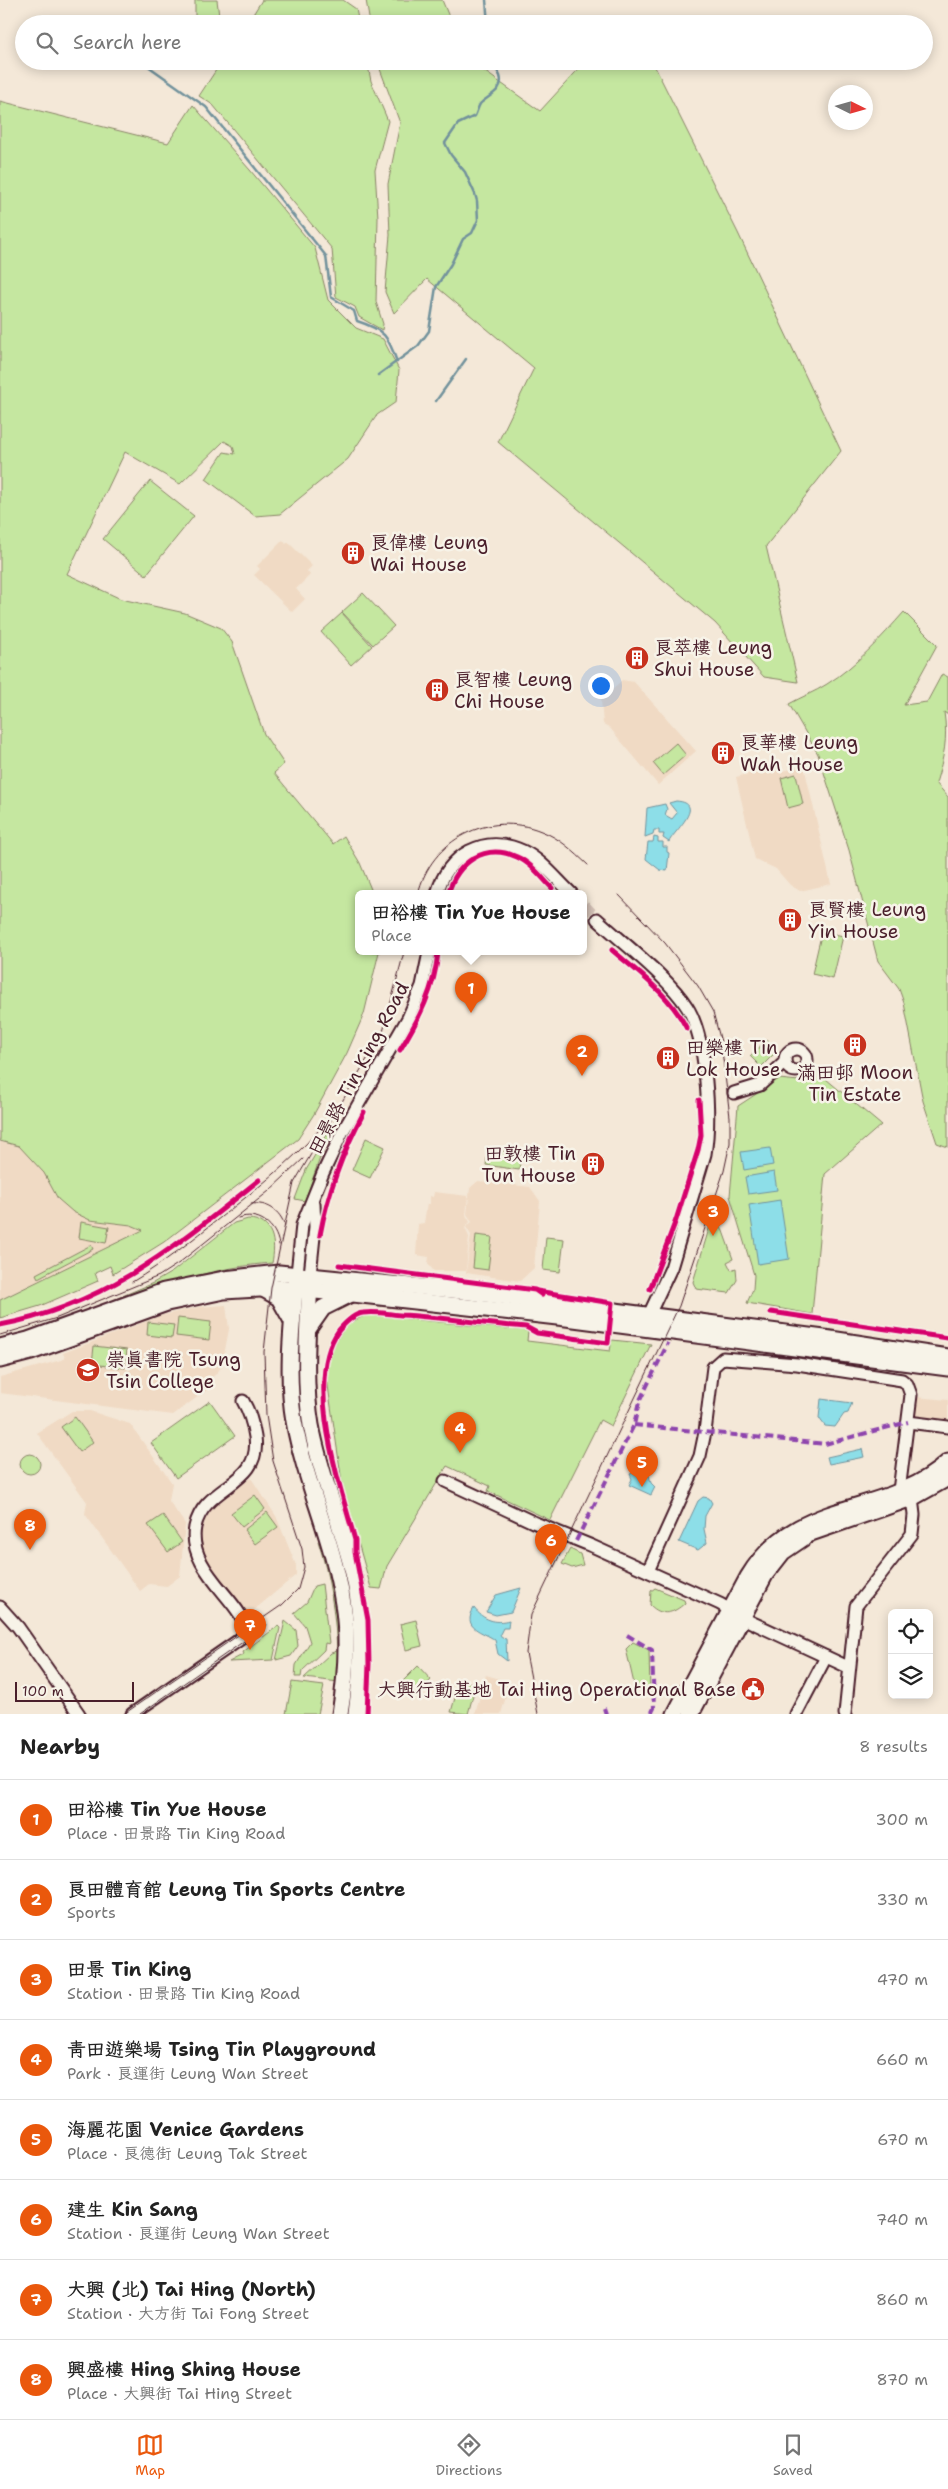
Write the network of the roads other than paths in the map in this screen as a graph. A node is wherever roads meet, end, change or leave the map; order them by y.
1 (438, 890) edge
2 (568, 890) edge
3 (597, 919) tunnel mouth
4 (428, 955) edge
5 (785, 1062) dead end
6 (734, 1094) dead end
7 (303, 1282) junction
8 (263, 1289) junction
9 (353, 1294) junction
10 (649, 1315) junction
11 (292, 1321) junction
12 (309, 1328) junction
13 (642, 1330) junction
14 (0, 1347) edge
15 (948, 1357) edge
16 (0, 1360) edge
17 (948, 1368) edge
18 (243, 1401) dead end
19 (908, 1422) junction
20 (948, 1427) edge
21 (948, 1462) edge
22 (948, 1478) edge
23 (445, 1481) dead end
24 (906, 1494) junction
25 (648, 1570) junction
26 (0, 1606) edge
27 (737, 1613) junction
28 (826, 1657) junction
29 (848, 1667) junction
30 (79, 1714) edge
31 (132, 1714) edge
32 (340, 1714) edge
33 (356, 1714) edge
34 (675, 1714) edge
35 (691, 1714) edge
36 (796, 1714) edge
37 (845, 1714) edge

1 - 2 street
3 - 10 street
4 - 7 street, 田景路 Tin King Road
5 - 6 street
7 - 8 main road
7 - 9 main road
7 - 10 main road
7 - 11 main road
7 - 12 main road
7 - 14 main road
8 - 11 main road
8 - 16 main road
9 - 12 main road
9 - 13 main road
10 - 13 street
10 - 15 main road
11 - 32 main road
12 - 33 main road
13 - 17 main road
18 - 31 street
19 - 20 street
19 - 24 street
19 - 25 street
21 - 24 main road
22 - 24 main road
23 - 25 street
24 - 27 main road
24 - 29 street
25 - 27 street
26 - 30 street
27 - 28 street
27 - 34 main road
27 - 35 main road
28 - 29 street
28 - 36 street
29 - 37 street

